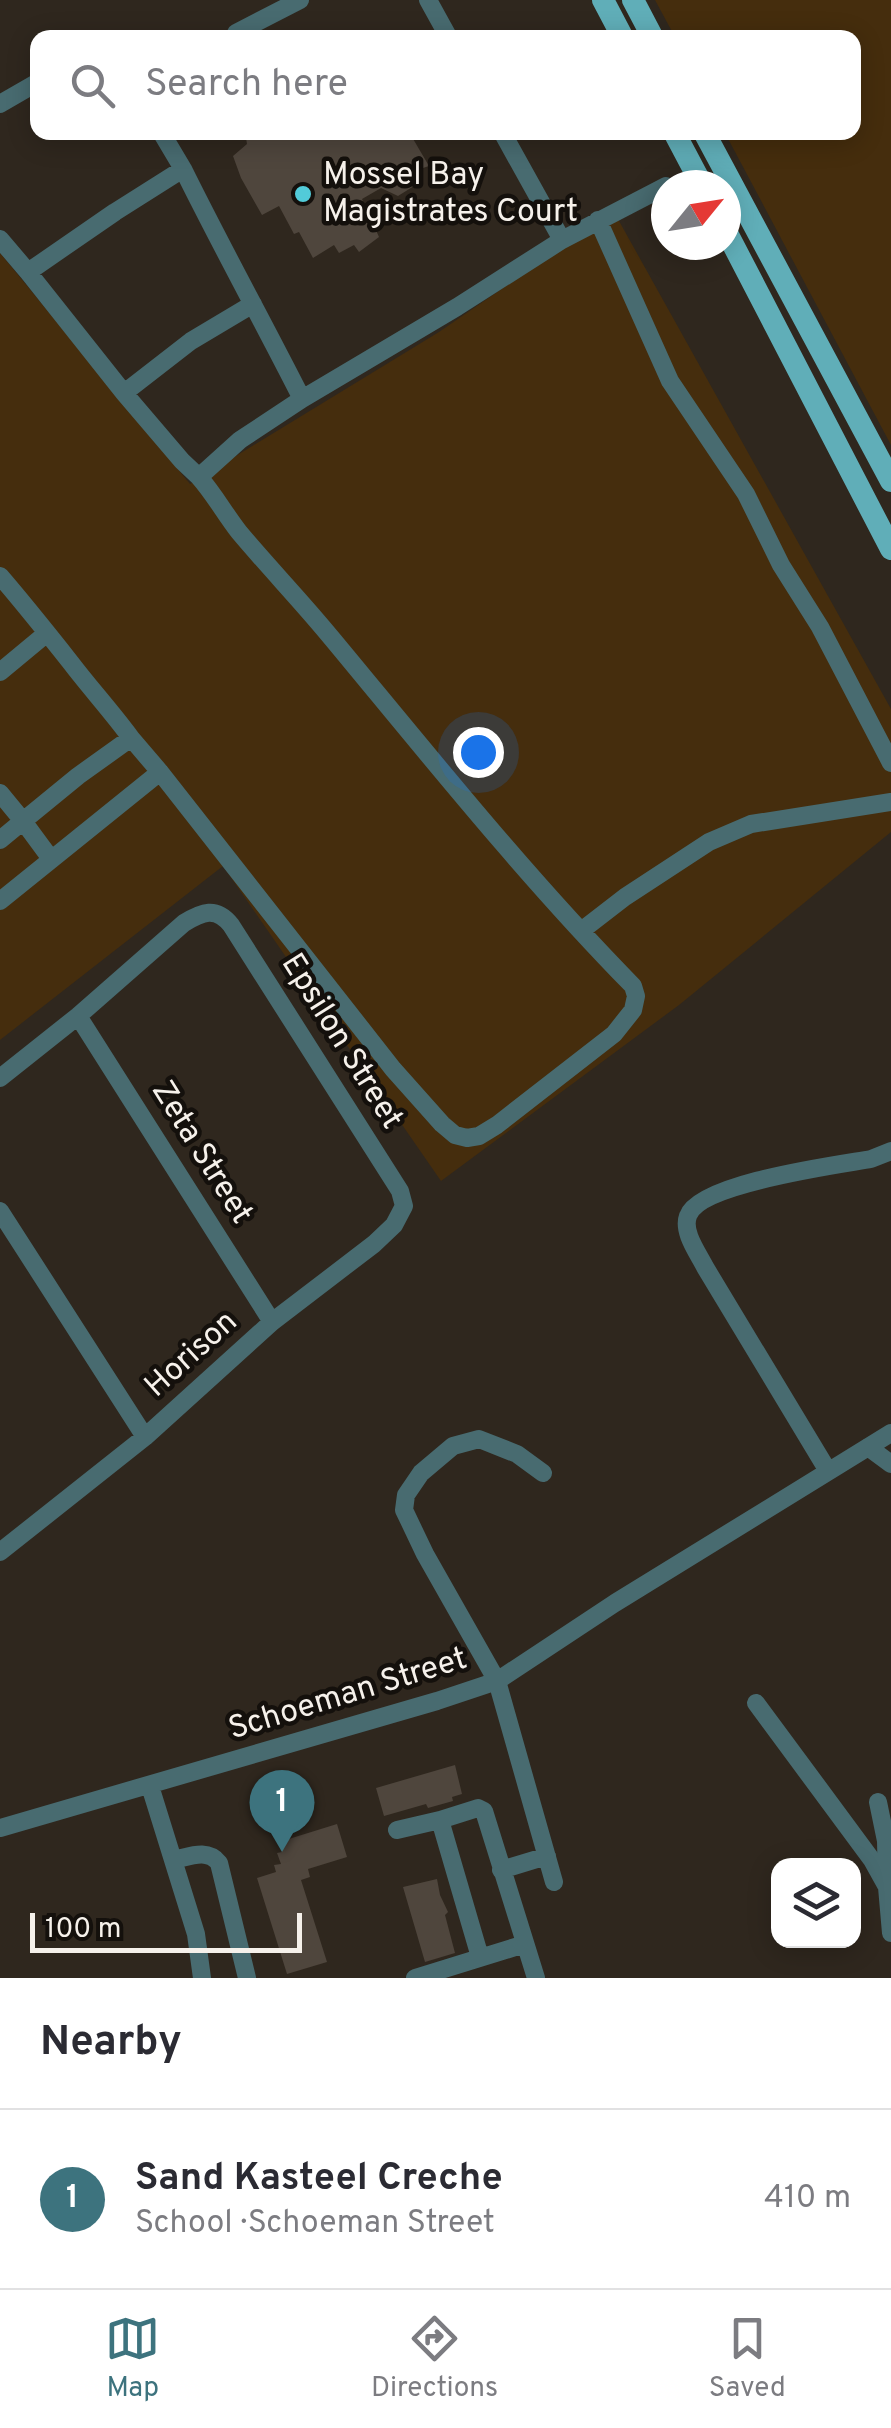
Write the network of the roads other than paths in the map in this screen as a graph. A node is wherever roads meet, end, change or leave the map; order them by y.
1 (300, 0) edge
2 (428, 0) edge
3 (603, 0) edge
4 (633, 0) edge
5 (244, 30) edge
6 (445, 30) edge
7 (619, 30) edge
8 (649, 30) edge
9 (30, 87) edge
10 (0, 104) edge
11 (167, 140) edge
12 (506, 140) edge
13 (678, 140) edge
14 (708, 140) edge
15 (717, 157) junction
16 (183, 169) junction
17 (694, 170) edge
18 (705, 170) edge
19 (651, 193) edge
20 (598, 220) junction
21 (0, 239) edge
22 (562, 240) junction
23 (741, 260) edge
24 (28, 272) junction
25 (253, 304) junction
26 (124, 393) junction
27 (302, 399) junction
28 (198, 477) junction
29 (891, 481) edge
30 (891, 549) edge
31 (0, 576) edge
32 (47, 632) junction
33 (0, 672) edge
34 (130, 738) junction
35 (891, 762) edge
36 (160, 772) junction
37 (0, 793) edge
38 (891, 802) edge
39 (23, 822) junction
40 (0, 840) edge
41 (51, 859) junction
42 (0, 901) edge
43 (580, 931) junction
44 (78, 1016) junction
45 (0, 1078) edge
46 (891, 1150) edge
47 (400, 1191) joint
48 (0, 1211) edge
49 (272, 1322) junction
50 (891, 1433) edge
51 (145, 1438) junction
52 (868, 1447) junction
53 (891, 1464) edge
54 (544, 1472) dead end
55 (828, 1472) junction
56 (3, 1544) edge
57 (497, 1681) junction
58 (756, 1704) dead end
59 (150, 1786) junction
60 (878, 1802) dead end
61 (440, 1820) junction
62 (0, 1828) edge
63 (398, 1830) dead end
64 (548, 1856) junction
65 (173, 1860) junction
66 (502, 1870) junction
67 (554, 1882) dead end
68 (887, 1887) junction
69 (891, 1933) edge
70 (526, 1944) junction
71 (480, 1957) junction
72 (202, 1978) edge
73 (247, 1978) edge
74 (415, 1978) edge
75 (536, 1978) edge

1 - 5 street
2 - 6 street
3 - 7 main road
4 - 8 main road
9 - 10 street
11 - 16 street
12 - 22 street
13 - 17 main road
14 - 15 main road
15 - 18 street
15 - 29 main road
16 - 24 street
16 - 25 street
19 - 20 street
20 - 22 street
20 - 35 street
21 - 24 street
22 - 27 street
23 - 30 main road
24 - 26 street
25 - 26 street
25 - 27 street
26 - 28 street
27 - 28 street
28 - 43 street
31 - 32 street
32 - 33 street
32 - 34 street
34 - 36 street
34 - 39 street
36 - 41 street
36 - 43 street
37 - 39 street
38 - 43 street
39 - 40 street
39 - 41 street
41 - 42 street
44 - 45 street
44 - 47 street, Epsilon Street
44 - 49 street, Zeta Street
46 - 55 street
47 - 49 street, Horison
48 - 51 street
49 - 51 street, Horison
50 - 52 street, Schoeman Street
51 - 56 street, Horison
52 - 53 street
52 - 55 street, Schoeman Street
54 - 57 street
55 - 57 street, Schoeman Street
57 - 59 street, Schoeman Street
57 - 64 street
58 - 68 street
59 - 62 street, Schoeman Street
59 - 65 street
60 - 68 street
61 - 63 street
61 - 66 street
61 - 71 street
64 - 66 street
64 - 67 street
65 - 72 street
65 - 73 street
66 - 70 street
68 - 69 street
70 - 71 street
70 - 75 street
71 - 74 street

